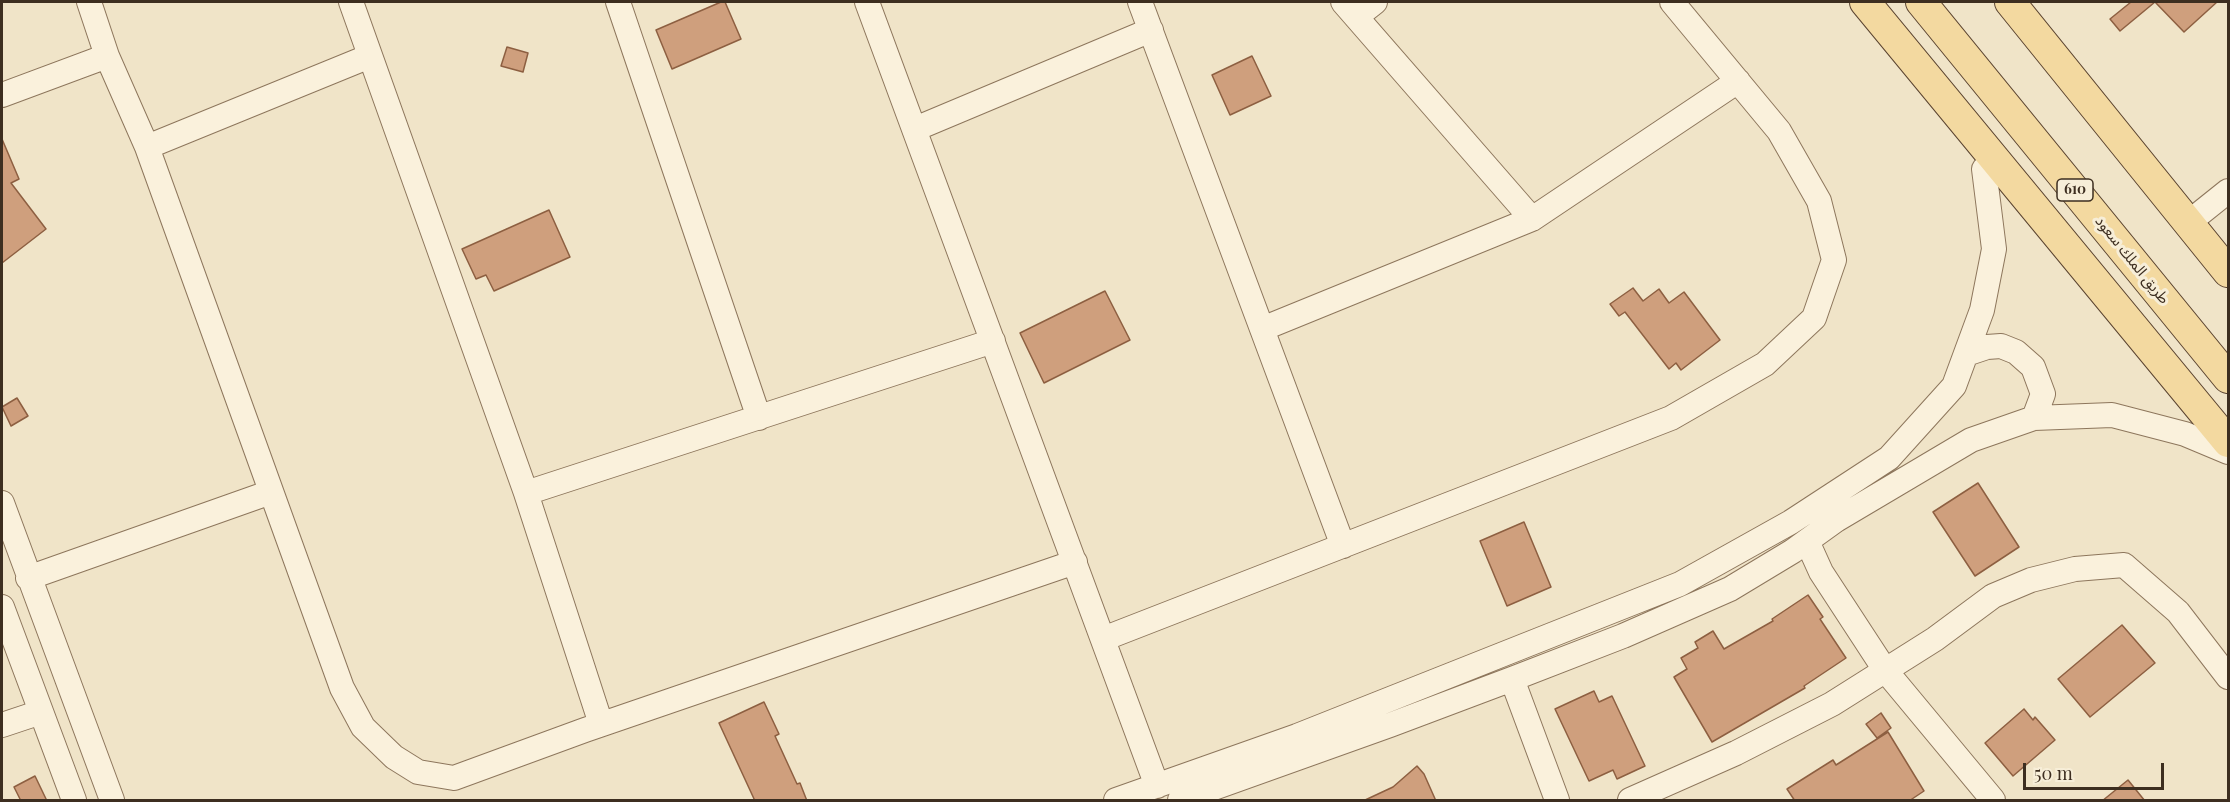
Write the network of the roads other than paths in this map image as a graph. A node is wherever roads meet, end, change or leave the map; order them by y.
1 (89, 2) edge
2 (351, 2) edge
3 (618, 2) edge
4 (867, 2) edge
5 (1140, 2) edge
6 (1375, 2) edge
7 (1672, 2) edge
8 (1865, 2) edge
9 (1922, 2) edge
10 (2010, 2) edge
11 (1350, 9) edge
12 (1151, 30) junction
13 (107, 56) junction
14 (370, 56) junction
15 (1738, 81) junction
16 (2, 95) edge
17 (915, 129) junction
18 (147, 147) junction
19 (1984, 169) dead end
20 (2229, 191) edge
21 (1532, 219) junction
22 (2188, 223) junction
23 (2229, 272) edge
24 (1262, 330) junction
25 (993, 341) junction
26 (1966, 354) junction
27 (2229, 378) edge
28 (759, 418) junction
29 (2034, 418) junction
30 (2229, 442) edge
31 (2229, 452) edge
32 (271, 492) junction
33 (526, 493) junction
34 (2, 503) edge
35 (1807, 541) junction
36 (1343, 546) junction
37 (1075, 562) junction
38 (28, 578) junction
39 (2, 608) edge
40 (1103, 639) junction
41 (1886, 670) junction
42 (2229, 676) edge
43 (1512, 679) junction
44 (41, 712) junction
45 (601, 724) junction
46 (2, 725) edge
47 (1158, 786) junction
48 (74, 801) edge
49 (112, 801) edge
50 (1116, 801) edge
51 (1180, 801) edge
52 (1557, 801) edge
53 (1630, 801) edge
54 (1993, 801) edge

1 - 13 street
2 - 14 street
3 - 28 street
4 - 17 street
5 - 12 street
6 - 11 street
7 - 15 street
8 - 30 main road
9 - 27 main road, طريق الملك سعود / 610
10 - 22 main road
11 - 21 street
12 - 17 street
12 - 24 street
13 - 16 street
13 - 18 street
14 - 18 street
14 - 33 street
15 - 21 street
15 - 36 street
17 - 25 street
18 - 32 street
19 - 26 street
20 - 22 street
21 - 24 street
22 - 23 main road
24 - 36 street
25 - 28 street
25 - 37 street
26 - 29 street
26 - 47 street
28 - 33 street
29 - 31 street
29 - 35 street
32 - 38 street
32 - 45 street
33 - 45 street
34 - 38 street
35 - 41 street
35 - 43 street
36 - 40 street
37 - 40 street
37 - 45 street
38 - 49 street
39 - 44 street
40 - 47 street
41 - 42 street
41 - 53 street
41 - 54 street
43 - 51 street
43 - 52 street
44 - 46 street
44 - 48 street
47 - 50 street

